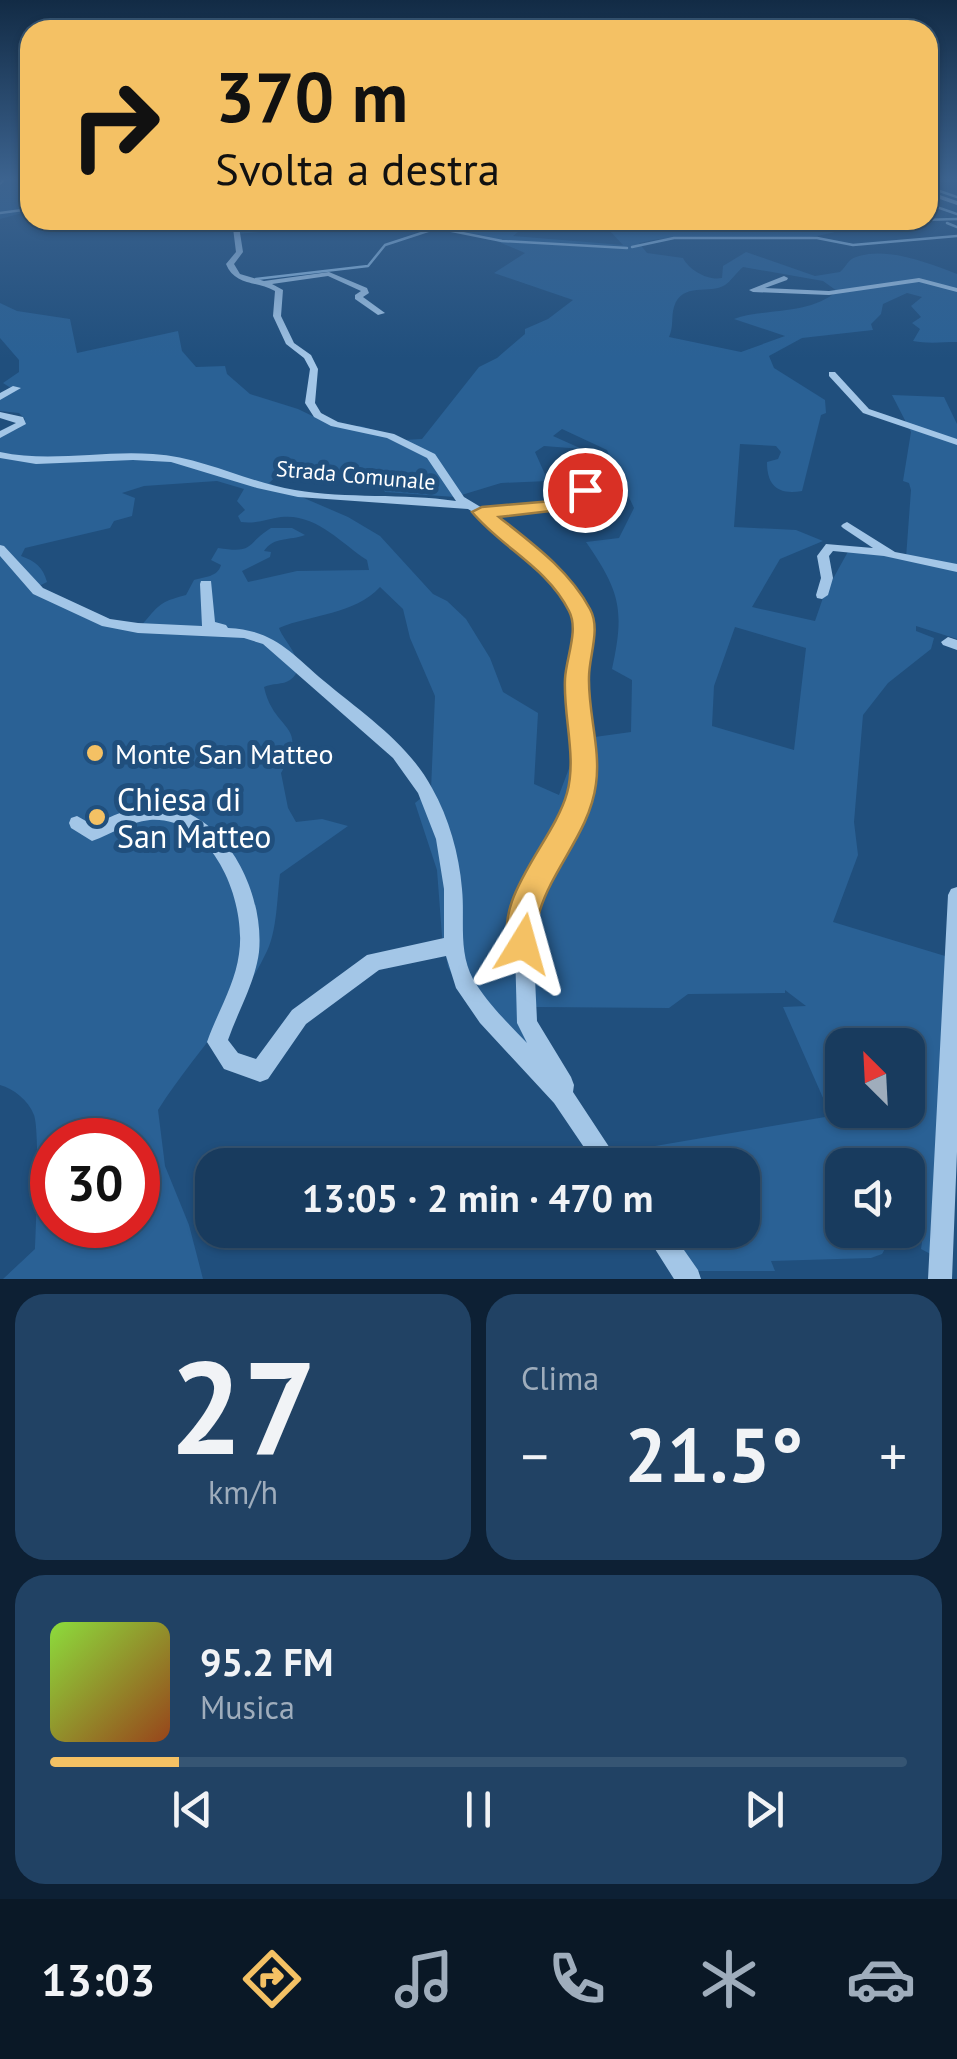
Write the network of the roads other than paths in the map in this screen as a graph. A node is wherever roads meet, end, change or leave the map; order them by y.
1 (238, 239) edge
2 (784, 278) dead end
3 (266, 282) junction
4 (957, 290) edge
5 (381, 312) dead end
6 (832, 374) dead end
7 (16, 388) dead end
8 (0, 396) edge
9 (0, 415) edge
10 (0, 435) edge
11 (957, 442) edge
12 (2, 456) edge
13 (578, 463) dead end
14 (477, 510) junction
15 (847, 526) dead end
16 (0, 549) edge
17 (891, 555) junction
18 (957, 568) edge
19 (206, 584) dead end
20 (822, 595) dead end
21 (245, 633) junction
22 (77, 823) dead end
23 (957, 895) edge
24 (453, 945) junction
25 (562, 1095) junction
26 (598, 1148) edge
27 (668, 1248) edge
28 (690, 1279) edge
29 (940, 1279) edge

1 - 3 street
2 - 4 street
3 - 5 street
3 - 14 street
6 - 11 street
7 - 8 street
9 - 10 street
12 - 14 street, Strada Comunale
13 - 14 street, Strada Comunale
14 - 25 street
15 - 17 street
16 - 21 street
17 - 18 street
17 - 20 street
19 - 21 street
21 - 24 street
22 - 24 street
23 - 29 street
24 - 25 street
25 - 26 street
27 - 28 street

